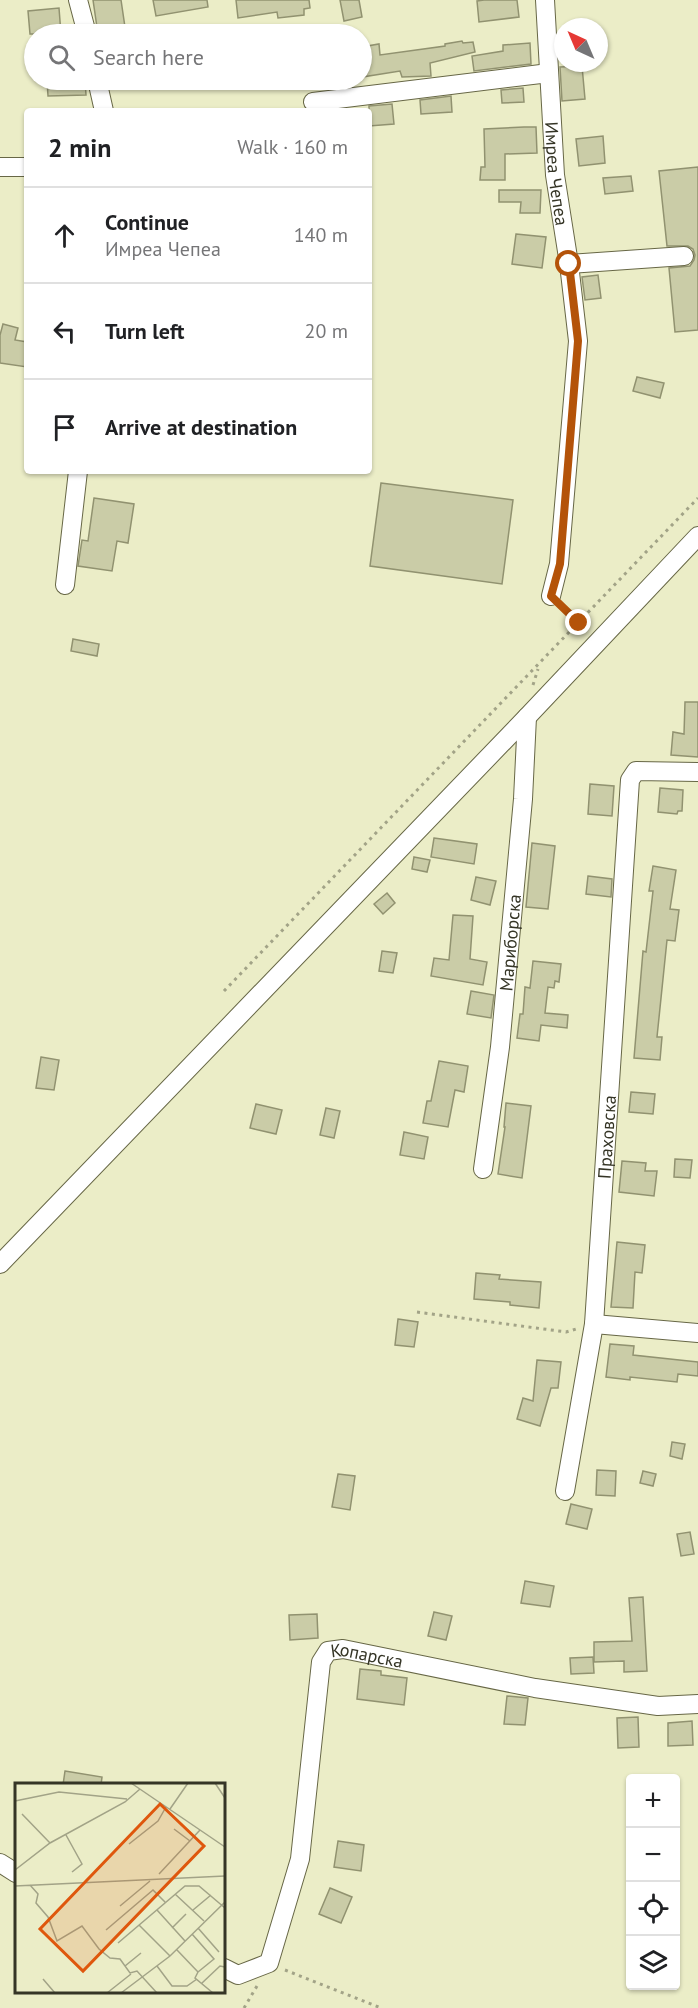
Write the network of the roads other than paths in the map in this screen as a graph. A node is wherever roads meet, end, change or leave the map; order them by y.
1 (78, 0) edge
2 (545, 0) edge
3 (84, 24) edge
4 (549, 73) junction
5 (99, 90) edge
6 (313, 102) dead end
7 (103, 108) edge
8 (0, 167) edge
9 (24, 167) edge
10 (684, 256) dead end
11 (569, 264) junction
12 (78, 474) edge
13 (698, 536) edge
14 (65, 585) dead end
15 (551, 596) road end
16 (527, 717) junction
17 (698, 772) edge
18 (483, 1169) dead end
19 (0, 1264) edge
20 (594, 1324) junction
21 (698, 1333) edge
22 (566, 1491) dead end
23 (698, 1704) edge
24 (0, 1863) edge
25 (15, 1872) edge
26 (225, 1968) edge

1 - 3 street
2 - 4 street, Имреа Чепеа
4 - 6 street
4 - 11 street, Имреа Чепеа
5 - 7 street
8 - 9 street
10 - 11 street
11 - 15 street, Имреа Чепеа
12 - 14 street
13 - 16 street
16 - 18 street, Мариборска
16 - 19 street
17 - 20 street, Праховска
20 - 21 street
20 - 22 street, Праховска
23 - 26 street, Копарска
24 - 25 street

